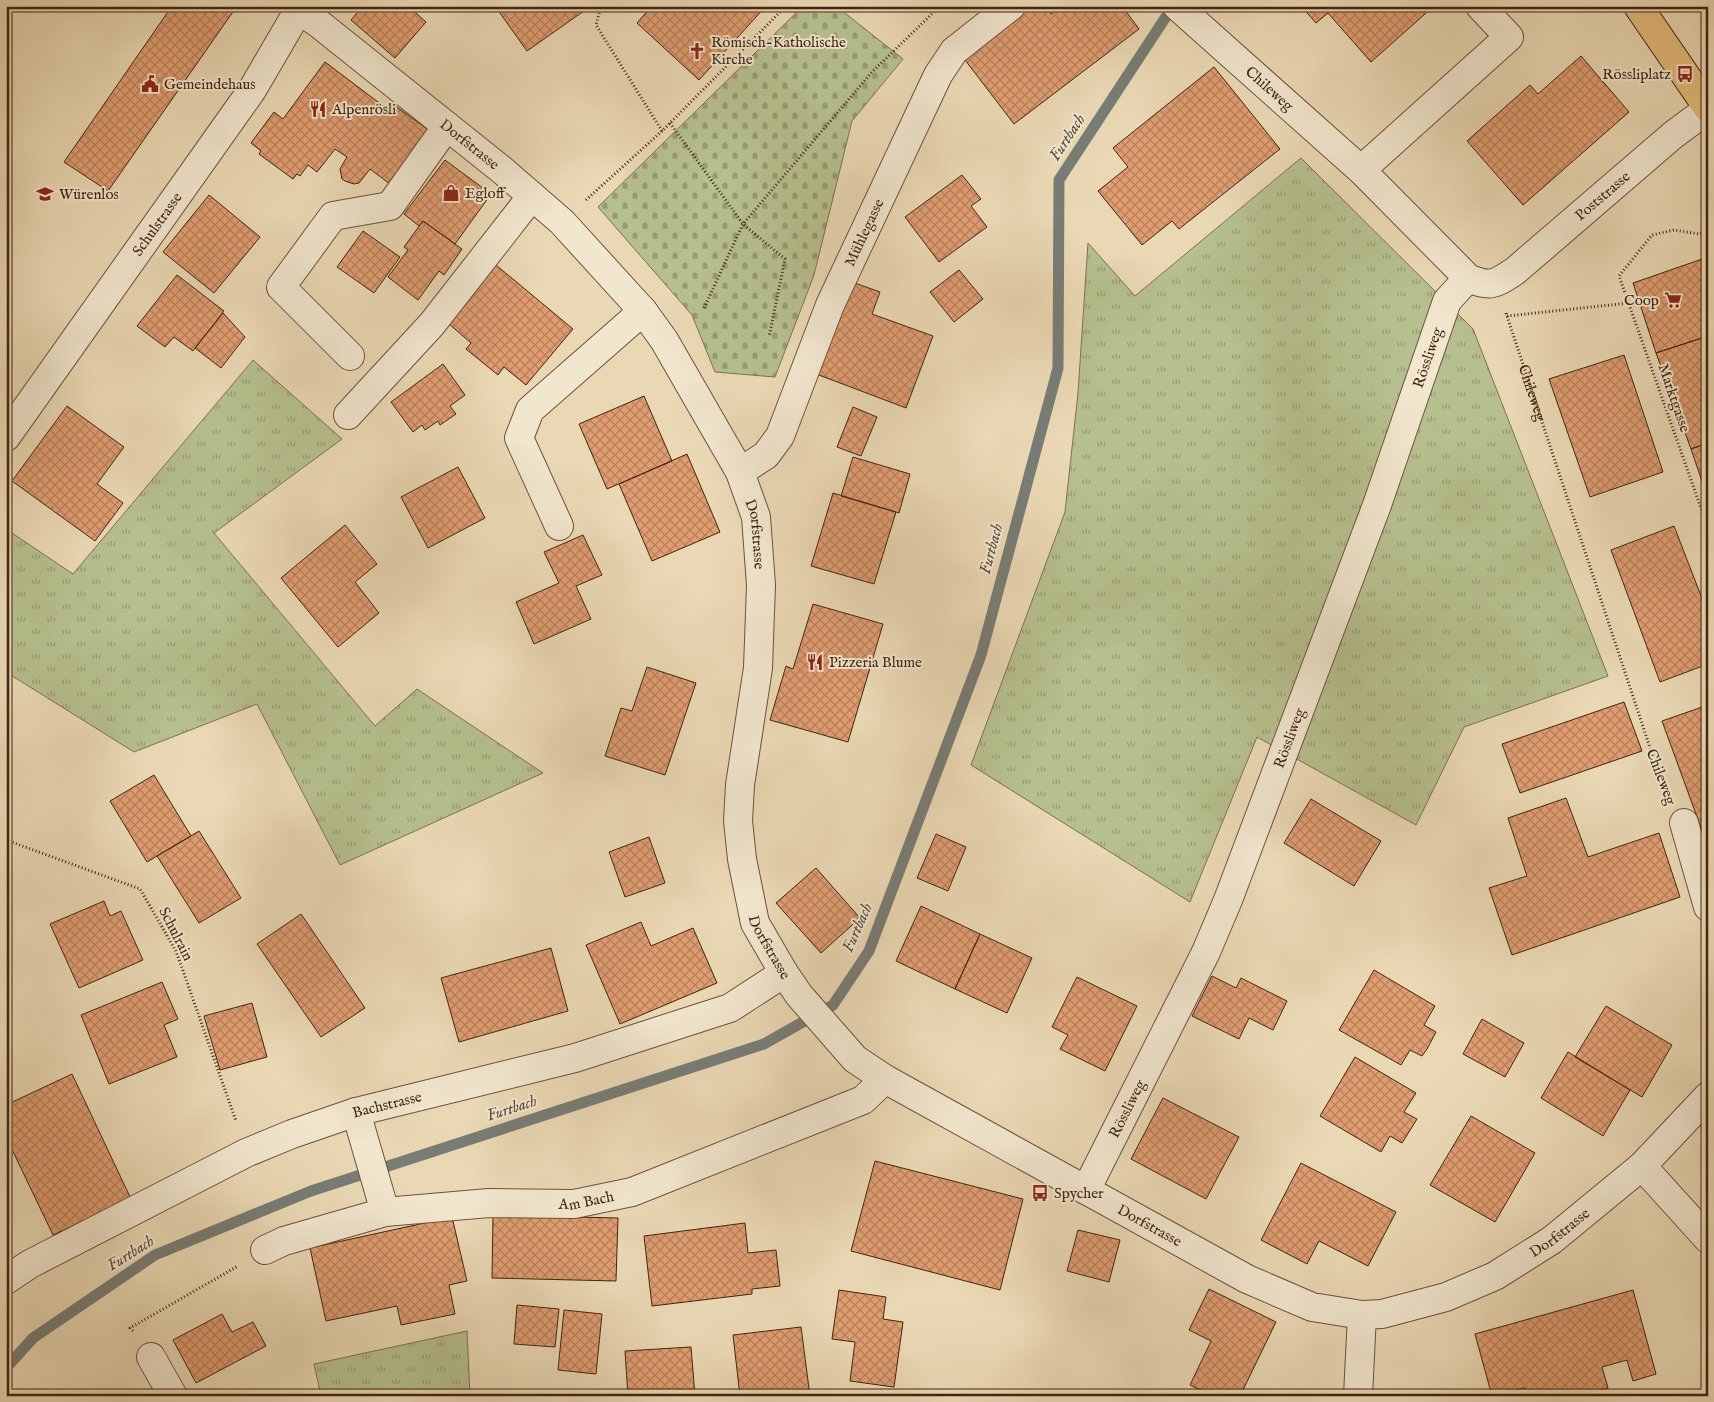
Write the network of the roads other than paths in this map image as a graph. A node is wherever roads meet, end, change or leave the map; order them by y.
1 (1011, 6) edge
2 (1480, 6) edge
3 (1638, 6) edge
4 (300, 8) edge
5 (1181, 10) edge
6 (1708, 109) edge
7 (447, 126) junction
8 (1361, 170) junction
9 (532, 196) junction
10 (1468, 278) junction
11 (644, 311) junction
12 (350, 356) dead end
13 (348, 415) dead end
14 (6, 437) edge
15 (740, 472) junction
16 (559, 526) dead end
17 (1684, 824) road end
18 (1708, 907) edge
19 (784, 973) junction
20 (885, 1079) junction
21 (1708, 1096) edge
22 (356, 1112) junction
23 (1642, 1166) junction
24 (1086, 1190) junction
25 (383, 1204) junction
26 (1708, 1239) edge
27 (265, 1250) road end
28 (6, 1280) edge
29 (1362, 1315) junction
30 (151, 1357) road end
31 (173, 1396) edge
32 (1358, 1396) edge

1 - 15 street, Mühlegasse
2 - 8 street
3 - 6 main road
4 - 7 street, Dorfstrasse
4 - 14 street, Schulstrasse
5 - 8 street, Chileweg
6 - 10 street, Poststrasse
7 - 9 street, Dorfstrasse
7 - 12 street
8 - 10 street, Chileweg
9 - 11 street, Dorfstrasse
9 - 13 street
10 - 24 street, Rössliweg
11 - 15 street, Dorfstrasse
11 - 16 street
15 - 19 street, Dorfstrasse
17 - 18 street, Chileweg
19 - 20 street, Dorfstrasse
19 - 22 street, Bachstrasse
20 - 24 street, Dorfstrasse
20 - 25 street, Am Bach
21 - 23 street, Dorfstrasse
22 - 25 street
22 - 28 street, Bachstrasse
23 - 26 street
23 - 29 street, Dorfstrasse
24 - 29 street, Dorfstrasse
25 - 27 street, Am Bach
29 - 32 street
30 - 31 street

